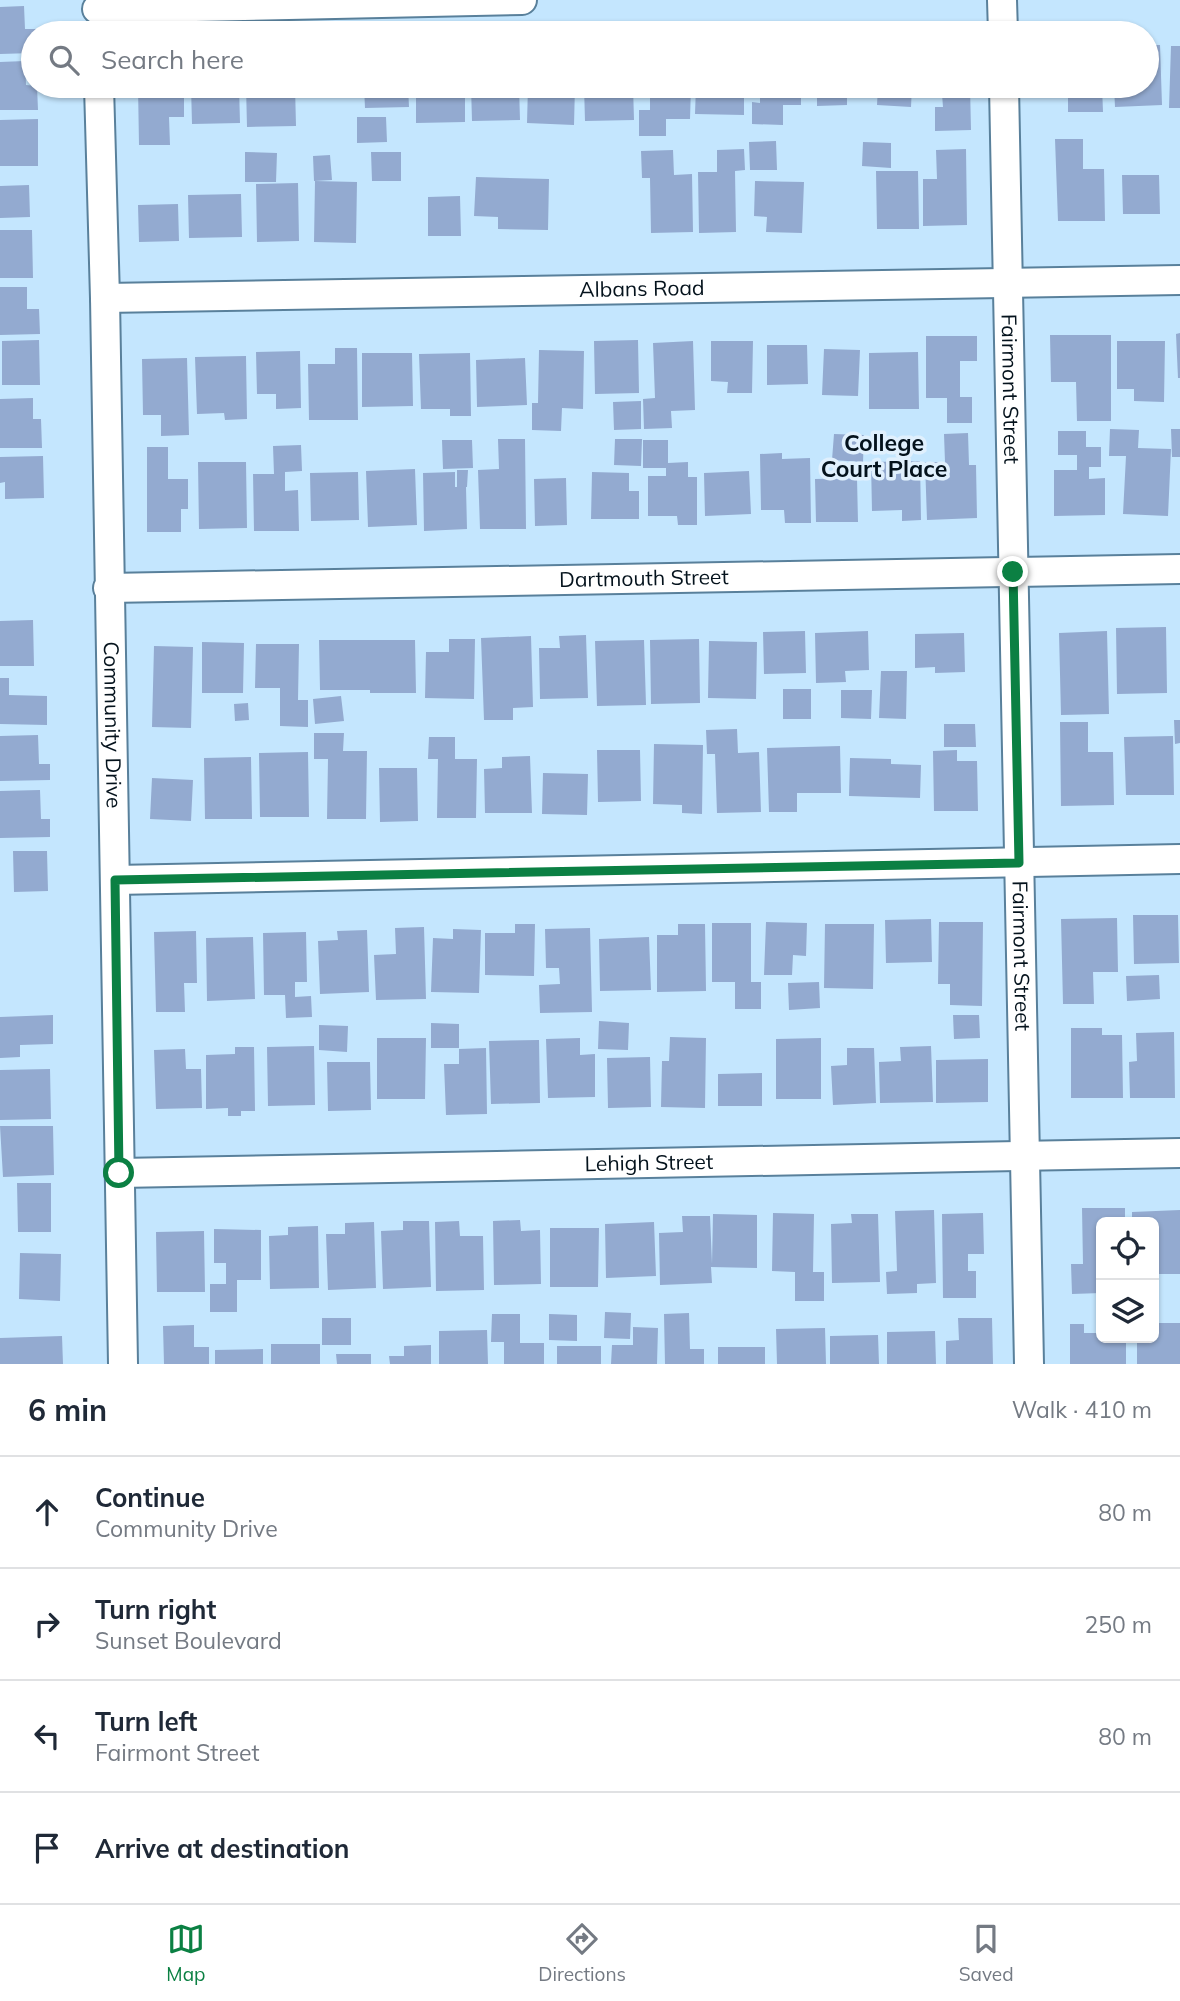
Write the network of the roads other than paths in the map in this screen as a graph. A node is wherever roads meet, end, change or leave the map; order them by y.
1 (522, 0) edge
2 (1002, 0) edge
3 (98, 14) edge
4 (1003, 21) edge
5 (99, 98) edge
6 (1004, 98) edge
7 (1180, 279) edge
8 (1008, 282) junction
9 (105, 298) junction
10 (1180, 569) edge
11 (1013, 572) junction
12 (108, 588) junction
13 (1180, 859) edge
14 (1019, 863) junction
15 (115, 880) junction
16 (1180, 1153) edge
17 (1025, 1157) junction
18 (119, 1173) junction
19 (123, 1364) edge
20 (1029, 1364) edge

1 - 3 street
2 - 4 street
5 - 9 street, Community Drive
6 - 8 street, Fairmont Street
7 - 8 street, Albans Road
8 - 9 street, Albans Road
8 - 11 street, Fairmont Street
9 - 12 street, Community Drive
10 - 11 street, Dartmouth Street
11 - 12 street, Dartmouth Street
11 - 14 street, Fairmont Street
12 - 15 street, Community Drive
13 - 14 street
14 - 15 street
14 - 17 street, Fairmont Street
15 - 18 street, Community Drive
16 - 17 street, Lehigh Street
17 - 18 street, Lehigh Street
17 - 20 street, Fairmont Street
18 - 19 street, Community Drive

